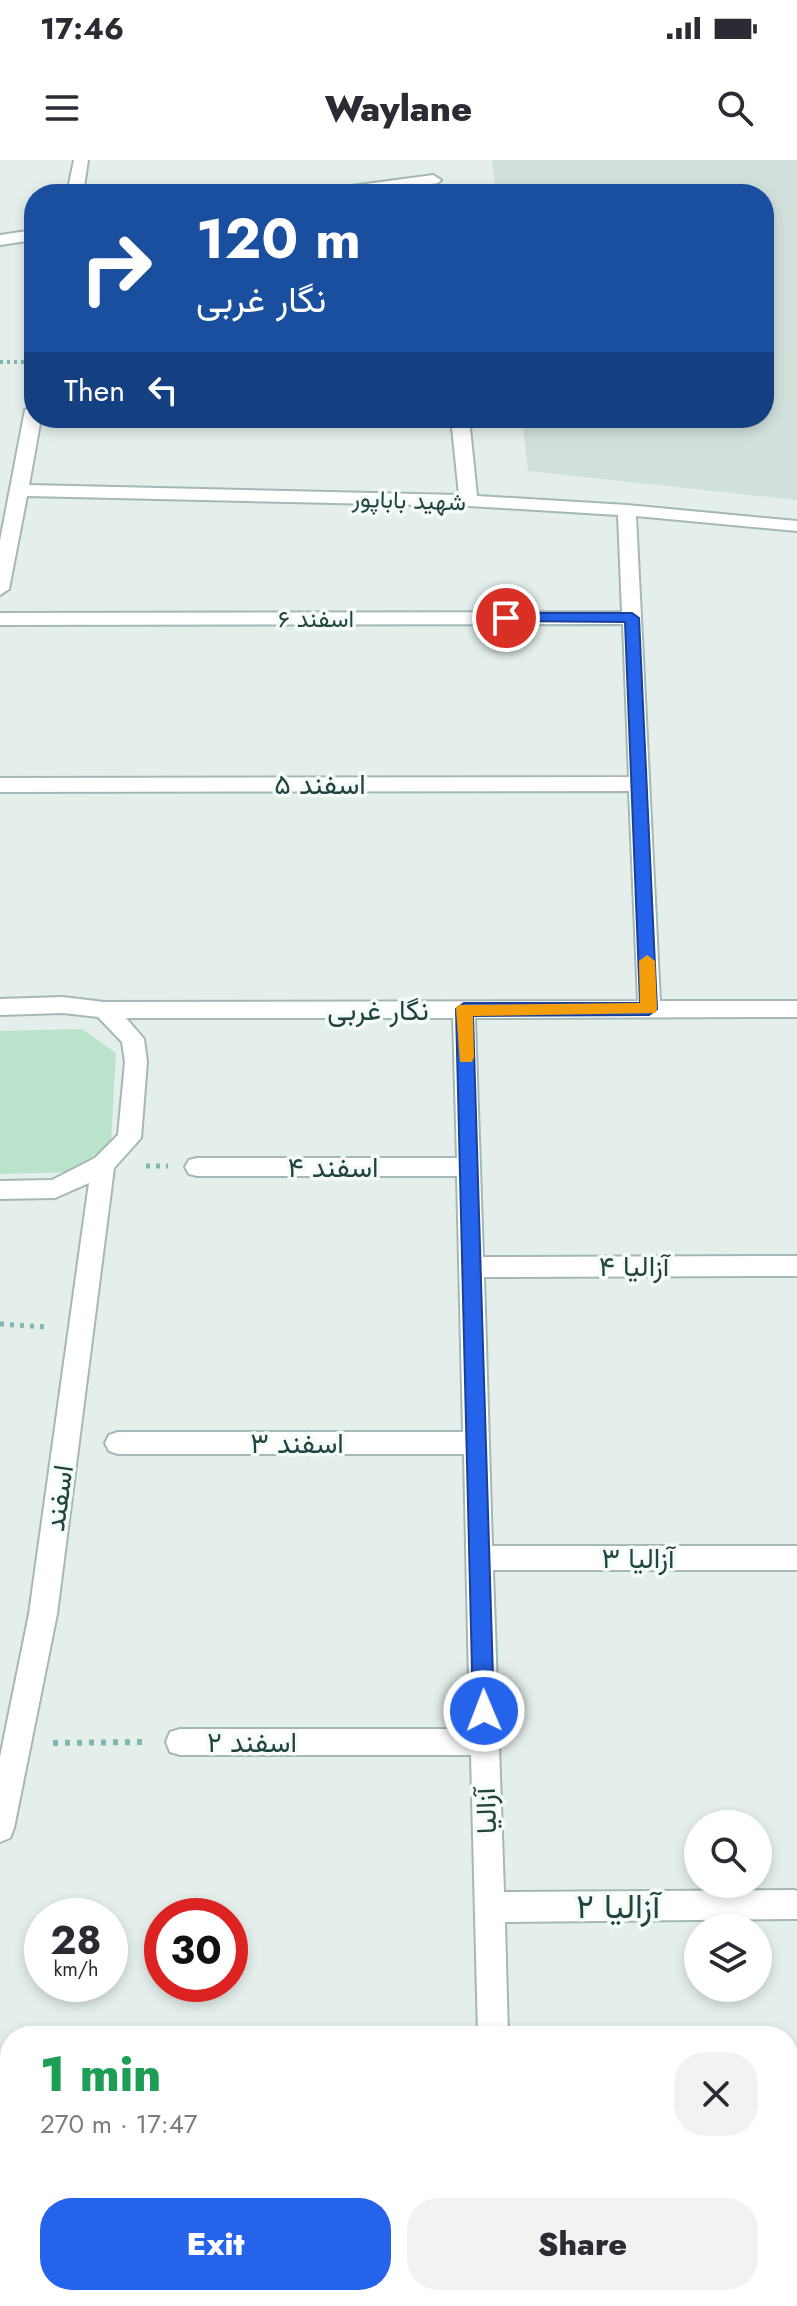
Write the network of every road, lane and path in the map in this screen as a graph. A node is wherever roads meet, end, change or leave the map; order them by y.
1 (81, 160) edge
2 (430, 160) edge
3 (77, 184) edge
4 (434, 184) edge
5 (24, 236) edge
6 (0, 240) edge
7 (0, 362) edge
8 (24, 362) edge
9 (31, 428) edge
10 (461, 428) edge
11 (19, 490) junction
12 (469, 501) junction
13 (627, 510) junction
14 (797, 526) edge
15 (0, 589) edge
16 (632, 618) junction
17 (0, 619) edge
18 (639, 784) junction
19 (0, 785) edge
20 (0, 1007) edge
21 (464, 1009) junction
22 (649, 1009) junction
23 (797, 1009) edge
24 (104, 1010) junction
25 (103, 1165) junction
26 (197, 1167) dead end
27 (469, 1167) junction
28 (0, 1190) edge
29 (797, 1266) edge
30 (472, 1267) junction
31 (0, 1324) edge
32 (81, 1329) junction
33 (118, 1443) dead end
34 (476, 1443) junction
35 (479, 1558) junction
36 (797, 1558) edge
37 (180, 1742) joint
38 (485, 1742) junction
39 (19, 1743) junction
40 (0, 1828) edge
41 (794, 1905) dead end
42 (489, 1907) junction
43 (493, 2026) edge

1 - 3 street
2 - 4 street
5 - 6 street
7 - 8 path
9 - 11 street
10 - 12 street
11 - 12 street, شهید باباپور
11 - 15 street
12 - 13 street, شهید باباپور
13 - 14 street, شهید باباپور
13 - 16 street
16 - 17 street, اسفند ۶
16 - 18 street
18 - 19 street, اسفند ۵
18 - 22 street
20 - 24 street, نگار غربی
21 - 22 street, نگار غربی
21 - 24 street, نگار غربی
21 - 27 street, آزالیا
22 - 23 street, نگار غربی
24 - 25 street
25 - 28 street
25 - 32 street, اسفند
26 - 27 street, اسفند ۴
27 - 30 street, آزالیا
29 - 30 street, آزالیا ۴
30 - 34 street, آزالیا
31 - 32 path
32 - 39 street, اسفند
33 - 34 street, اسفند ۳
34 - 35 street, آزالیا
35 - 36 street, آزالیا ۳
35 - 38 street, آزالیا
37 - 38 street, اسفند ۲
37 - 39 path, اسفند ۲
38 - 42 street, آزالیا
39 - 40 street, اسفند
41 - 42 street, آزالیا ۲
42 - 43 street, آزالیا

